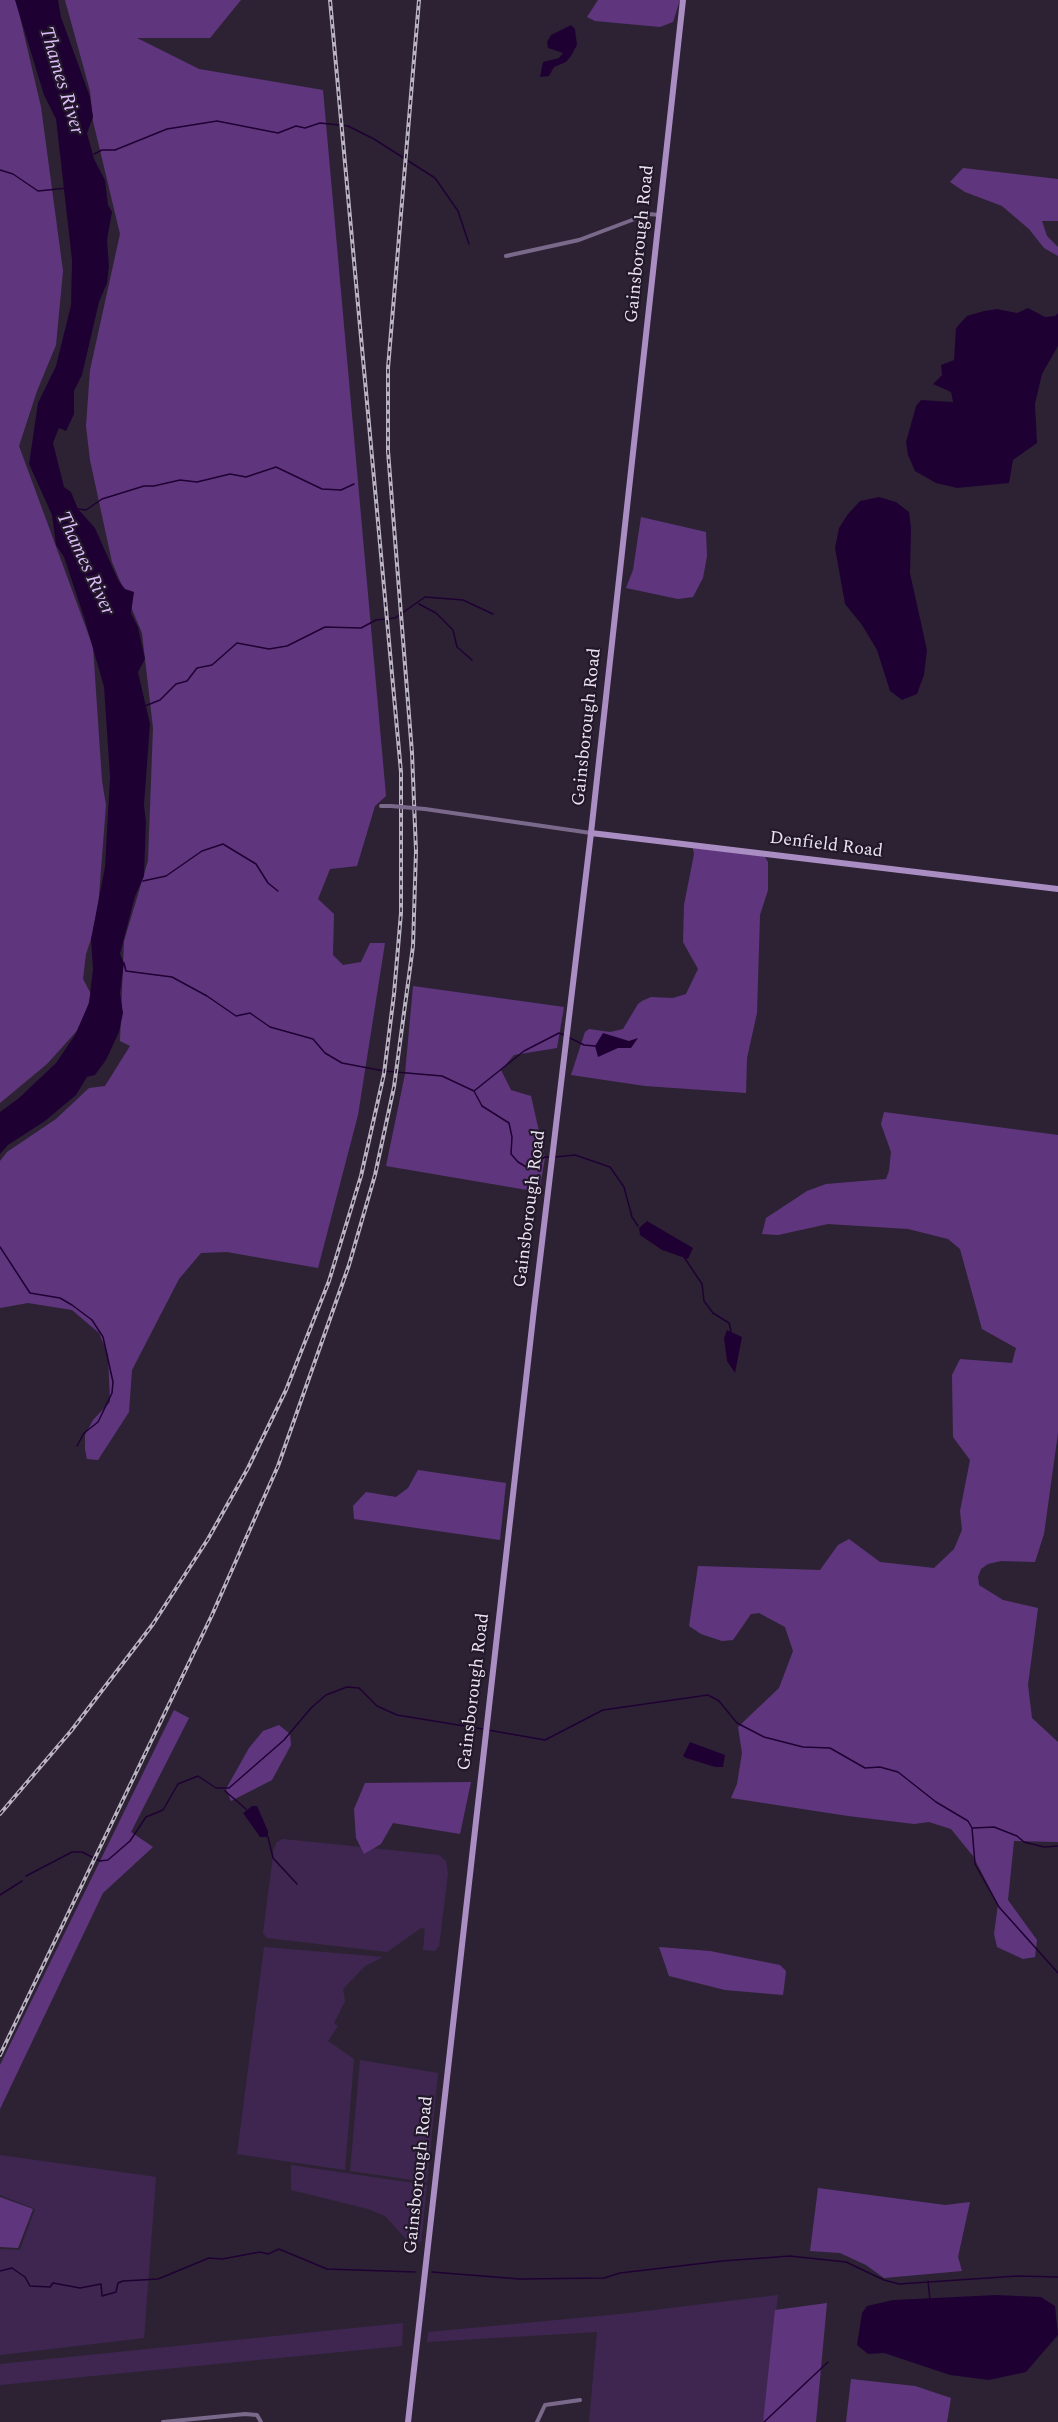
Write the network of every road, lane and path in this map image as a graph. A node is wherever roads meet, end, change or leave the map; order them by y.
1 (683, 0) edge
2 (660, 215) junction
3 (507, 256) dead end
4 (381, 806) dead end
5 (591, 833) junction
6 (1058, 889) edge
7 (580, 2400) dead end
8 (163, 2422) edge
9 (261, 2422) edge
10 (408, 2422) edge
11 (537, 2422) edge

1 - 2 main road, Gainsborough Road
2 - 3 street
2 - 5 main road, Gainsborough Road
4 - 5 street, bridge
5 - 6 main road, Denfield Road
5 - 10 main road, Gainsborough Road
7 - 11 street
8 - 9 street

